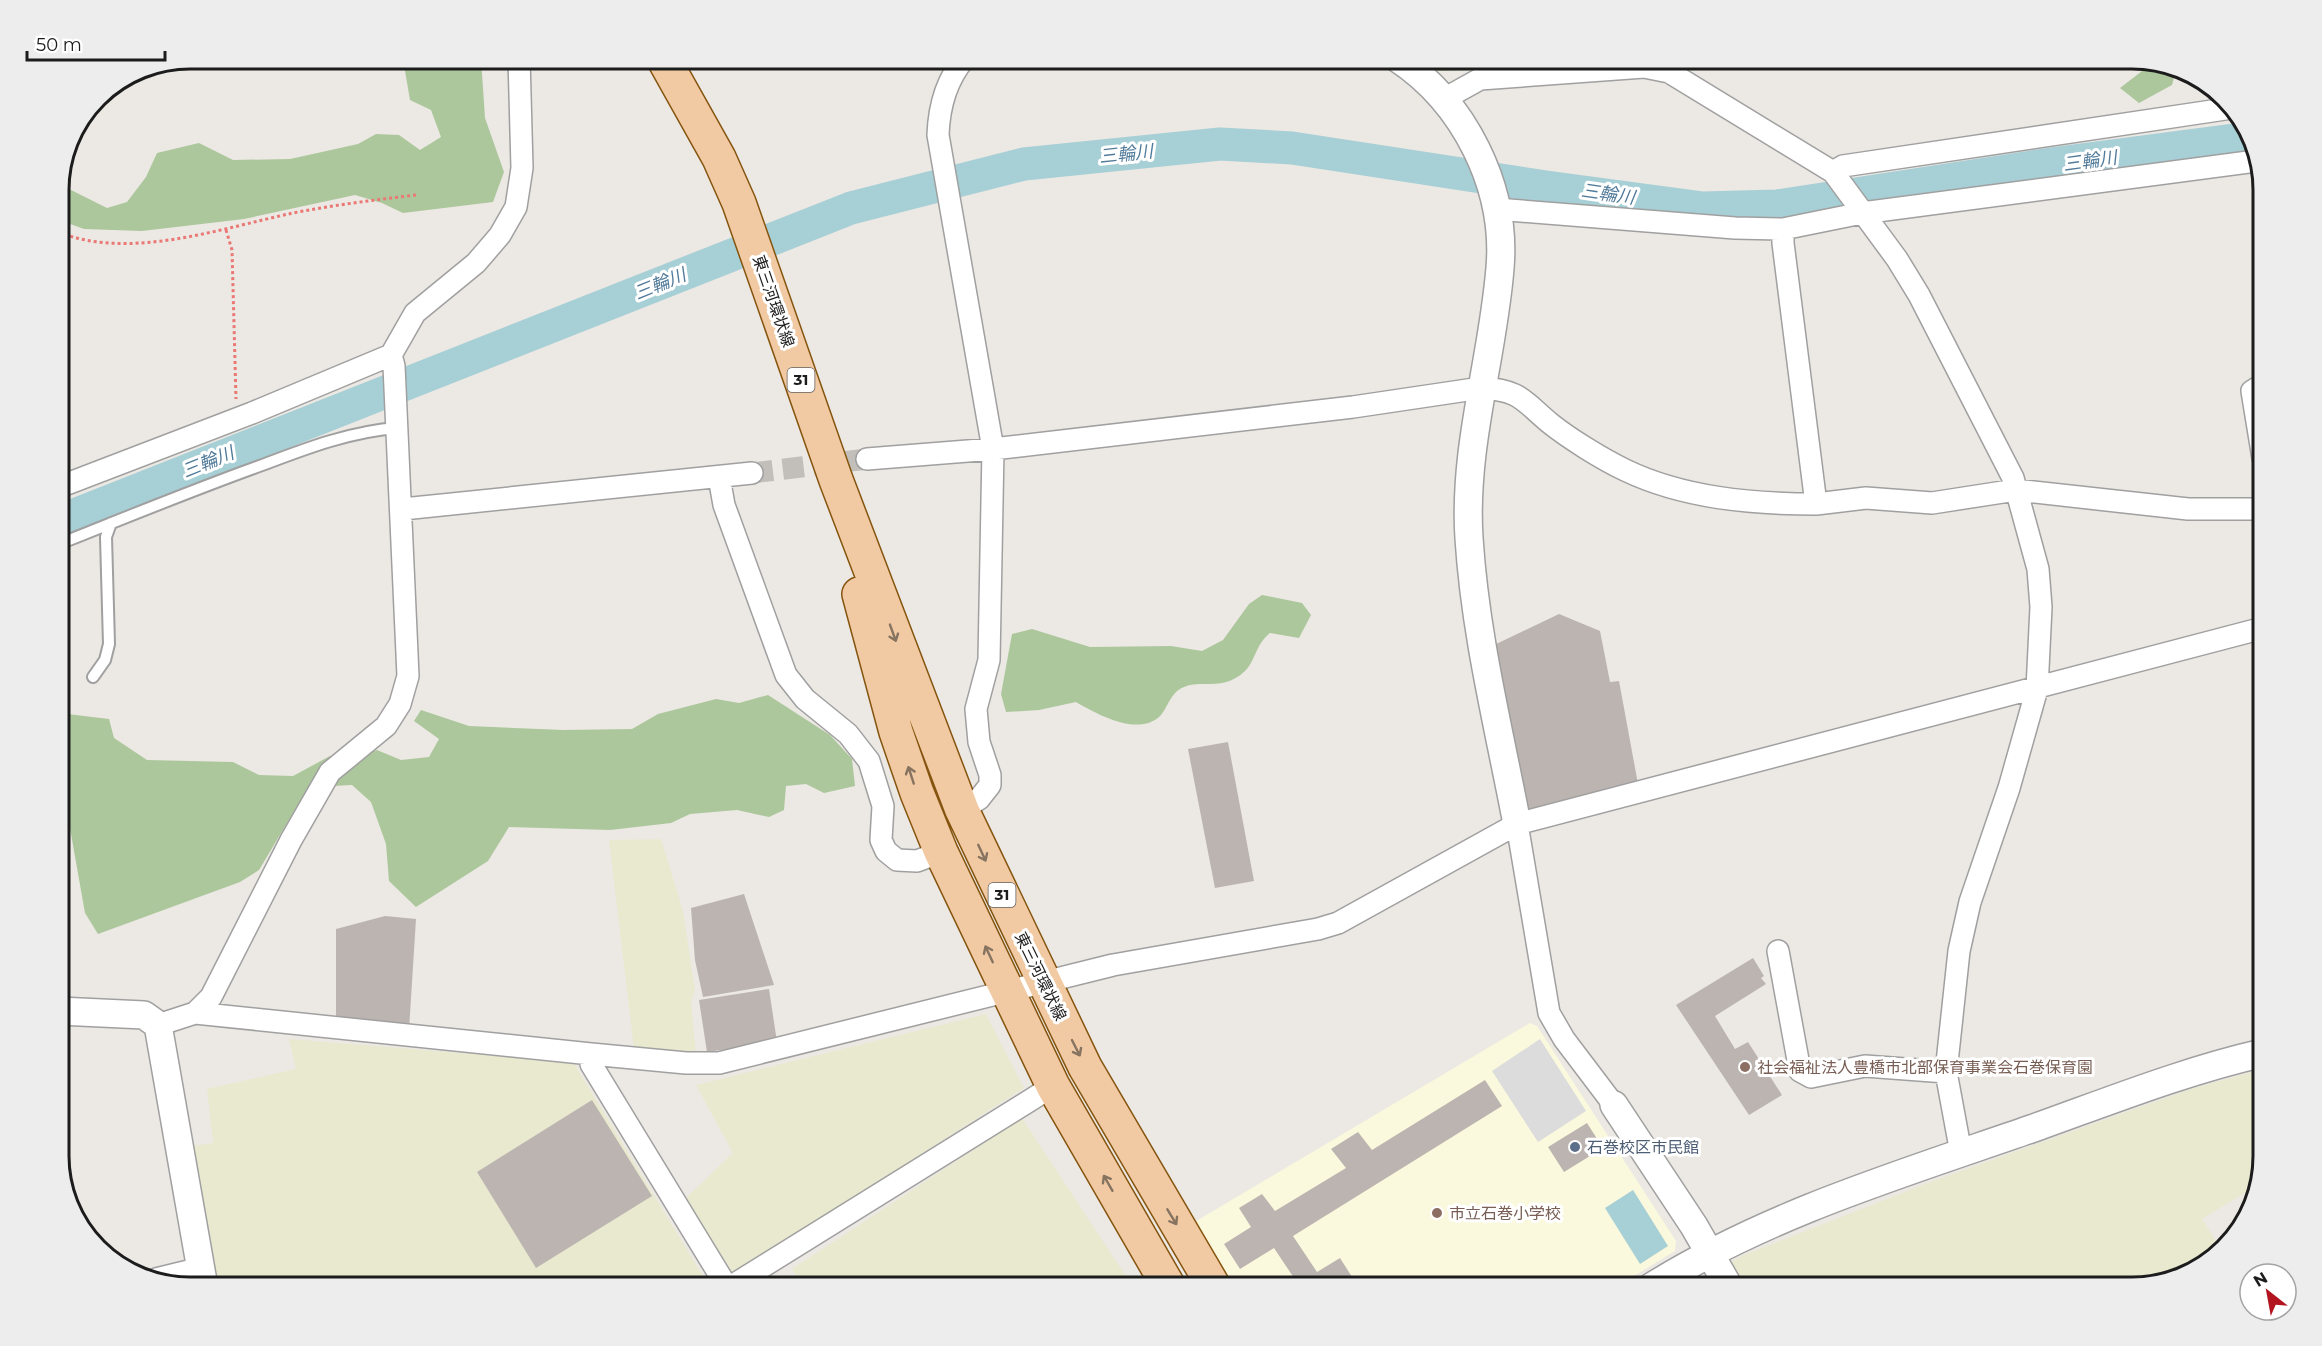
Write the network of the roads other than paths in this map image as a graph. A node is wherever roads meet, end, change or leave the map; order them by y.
1 (519, 69) edge
2 (669, 69) edge
3 (691, 69) edge
4 (958, 69) edge
5 (1414, 69) edge
6 (1617, 69) edge
7 (1654, 69) edge
8 (1444, 99) junction
9 (2223, 109) edge
10 (719, 158) junction
11 (2250, 162) edge
12 (1835, 175) junction
13 (1495, 204) junction
14 (1860, 211) junction
15 (1783, 229) junction
16 (393, 360) junction
17 (1481, 388) junction
18 (398, 422) junction
19 (993, 449) junction
20 (867, 459) tunnel mouth
21 (752, 473) tunnel mouth
22 (719, 477) junction
23 (836, 480) junction
24 (69, 484) edge
25 (2016, 490) junction
26 (1816, 504) junction
27 (403, 509) junction
28 (2253, 509) edge
29 (111, 523) junction
30 (69, 540) edge
31 (2253, 631) edge
32 (93, 676) dead end
33 (2037, 689) junction
34 (962, 810) junction
35 (1517, 824) junction
36 (941, 852) junction
37 (1778, 951) dead end
38 (1044, 984) junction
39 (1007, 992) junction
40 (69, 1011) edge
41 (195, 1013) junction
42 (158, 1025) junction
43 (591, 1054) junction
44 (2253, 1055) edge
45 (1946, 1072) junction
46 (1053, 1086) junction
47 (1614, 1105) joint
48 (1961, 1153) junction
49 (1709, 1253) junction
50 (203, 1277) edge
51 (722, 1277) edge
52 (744, 1277) edge
53 (1163, 1277) edge
54 (1208, 1277) edge
55 (1668, 1277) edge
56 (1723, 1277) edge

1 - 16 street
2 - 10 main road, 東三河環状線 / 31
3 - 10 main road, 東三河環状線 / 31
4 - 19 street
5 - 8 street
6 - 8 street
7 - 12 street
8 - 13 street
9 - 12 street
10 - 23 main road, 東三河環状線 / 31
11 - 14 street
12 - 14 street
13 - 15 street
13 - 17 street
14 - 15 street
14 - 25 street
15 - 26 street
16 - 18 street
16 - 24 street
17 - 19 street
17 - 26 street
17 - 35 street
18 - 27 street
18 - 29 lane
19 - 20 street
19 - 34 street
21 - 22 street
22 - 27 street
22 - 36 street
23 -> 34 main road, 東三河環状線 / 31
36 -> 23 main road, 東三河環状線 / 31
25 - 26 street
25 - 28 street
25 - 33 street
27 - 41 street
29 - 30 lane
29 - 32 lane
31 - 33 street
33 - 35 street
33 - 45 street
34 -> 38 main road, 東三河環状線 / 31
35 - 38 street
35 - 47 street
39 -> 36 main road, 東三河環状線 / 31
37 - 45 street
38 - 39 street
38 -> 54 main road, 東三河環状線 / 31
39 - 43 street
39 - 46 main road, 東三河環状線 / 31
40 - 42 street
41 - 42 street
41 - 43 street
42 - 50 street
43 - 51 street
44 - 48 street
45 - 48 street
46 - 52 street
53 -> 46 main road, 東三河環状線 / 31
47 - 49 street
48 - 49 street
49 - 55 street
49 - 56 street

